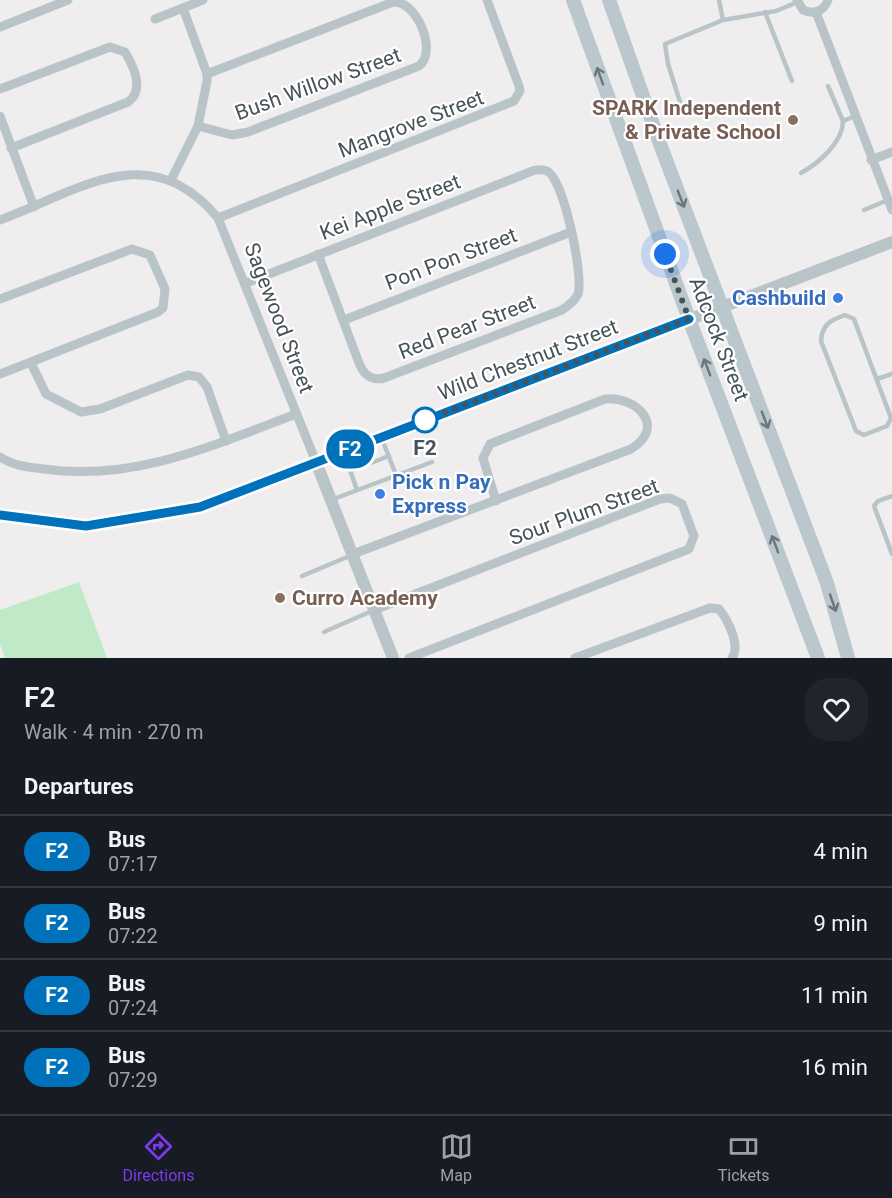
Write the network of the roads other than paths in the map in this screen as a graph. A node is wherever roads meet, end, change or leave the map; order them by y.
1 (68, 0) edge
2 (203, 0) edge
3 (487, 0) edge
4 (573, 0) edge
5 (609, 0) edge
6 (719, 0) edge
7 (828, 0) edge
8 (797, 1) edge
9 (183, 8) junction
10 (765, 12) junction
11 (816, 12) junction
12 (155, 19) dead end
13 (723, 20) junction
14 (0, 27) edge
15 (207, 74) junction
16 (792, 81) dead end
17 (828, 86) dead end
18 (0, 89) edge
19 (681, 105) dead end
20 (0, 116) edge
21 (855, 116) junction
22 (843, 121) junction
23 (198, 126) junction
24 (11, 148) junction
25 (892, 152) edge
26 (871, 160) junction
27 (548, 172) joint
28 (801, 173) dead end
29 (171, 180) junction
30 (888, 200) junction
31 (34, 207) junction
32 (864, 210) dead end
33 (892, 210) edge
34 (218, 218) junction
35 (0, 220) edge
36 (571, 232) junction
37 (892, 242) edge
38 (318, 254) junction
39 (246, 283) junction
40 (0, 299) edge
41 (721, 307) junction
42 (689, 319) junction
43 (344, 320) junction
44 (31, 363) junction
45 (0, 374) edge
46 (892, 374) edge
47 (877, 379) junction
48 (296, 414) junction
49 (381, 437) junction
50 (226, 441) junction
51 (343, 452) junction
52 (389, 456) junction
53 (0, 457) edge
54 (316, 462) junction
55 (432, 462) dead end
56 (350, 471) junction
57 (396, 475) junction
58 (357, 490) junction
59 (892, 496) edge
60 (331, 500) junction
61 (496, 501) junction
62 (0, 515) edge
63 (353, 554) junction
64 (892, 554) edge
65 (302, 576) dead end
66 (374, 610) junction
67 (324, 632) dead end
68 (393, 658) edge
69 (409, 658) edge
70 (575, 658) edge
71 (732, 658) edge
72 (818, 658) edge
73 (848, 658) edge

1 - 14 street
2 - 9 street
3 - 34 street, Mangrove Street
42 -> 4 main road, Adcock Street
5 -> 41 main road, Adcock Street
6 - 13 lane
7 - 11 street
8 - 10 lane
8 - 11 street
9 - 12 street
9 - 15 street
10 - 13 lane
10 - 16 lane
11 - 21 street
13 - 19 lane
15 - 23 street
15 - 23 street, Bush Willow Street
17 - 22 lane
18 - 24 street
20 - 24 street
21 - 22 lane
21 - 26 street
22 - 28 lane
23 - 29 street
24 - 31 street
25 - 26 street
26 - 30 street
27 - 36 street, Red Pear Street
27 - 38 street, Kei Apple Street
29 - 31 street, Sagewood Street
29 - 34 street, Sagewood Street
30 - 32 lane
30 - 33 street
31 - 35 street, Sagewood Street
34 - 39 street, Sagewood Street
36 - 43 street, Pon Pon Street
36 - 43 street, Red Pear Street
37 - 41 street, Wild Chestnut Street
38 - 39 street, Kei Apple Street
38 - 43 street, Red Pear Street
39 - 48 street, Sagewood Street
40 - 44 street
41 - 42 street, Wild Chestnut Street
41 -> 73 main road, Adcock Street
42 - 49 street, Wild Chestnut Street
72 -> 42 main road, Adcock Street
44 - 45 street
44 - 50 street
46 - 47 lane
47 - 47 lane
48 - 50 street
48 - 54 street, Sagewood Street
49 - 51 street, Wild Chestnut Street
49 - 52 lane
50 - 53 street
51 - 54 street, Wild Chestnut Street
51 - 56 lane
52 - 56 lane
52 - 57 lane
54 - 60 street, Sagewood Street
54 - 62 street, Wild Chestnut Street
55 - 57 lane
56 - 58 lane
57 - 58 lane
58 - 60 lane
59 - 64 lane
60 - 63 street, Sagewood Street
61 - 61 street
61 - 63 street
63 - 65 lane
63 - 66 street, Sagewood Street
66 - 67 lane
66 - 68 street, Sagewood Street
66 - 69 street, Sour Plum Street
70 - 71 street

